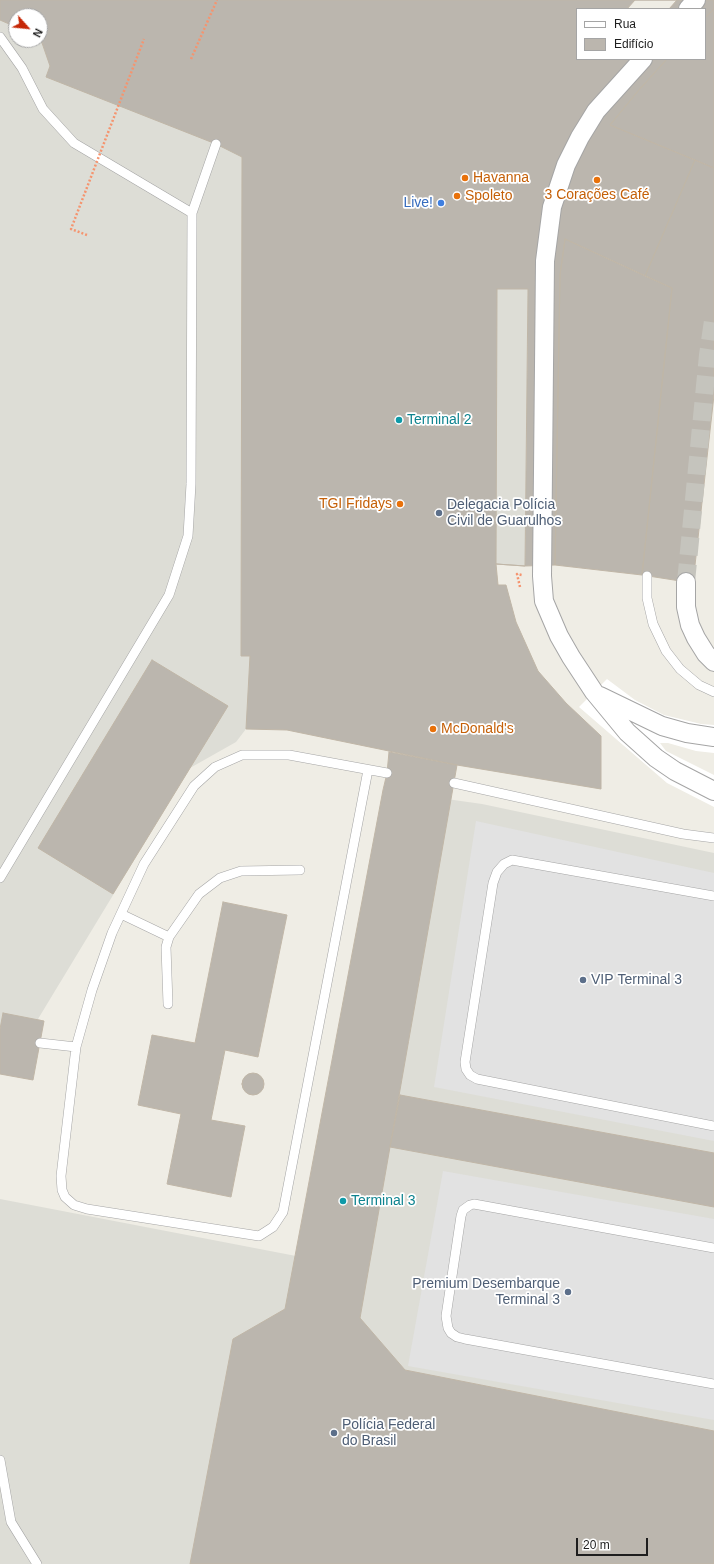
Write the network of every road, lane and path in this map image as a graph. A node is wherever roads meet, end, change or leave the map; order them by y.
1 (217, 0) edge
2 (696, 0) edge
3 (689, 8) edge
4 (0, 37) edge
5 (144, 39) dead end
6 (191, 59) dead end
7 (642, 60) edge
8 (216, 144) dead end
9 (192, 213) junction
10 (87, 235) dead end
11 (647, 576) dead end
12 (686, 582) tunnel mouth
13 (714, 662) edge
14 (594, 692) junction
15 (714, 692) edge
16 (714, 737) edge
17 (368, 770) junction
18 (387, 772) dead end
19 (454, 783) dead end
20 (714, 791) edge
21 (714, 838) edge
22 (300, 870) dead end
23 (0, 878) edge
24 (714, 896) edge
25 (121, 914) junction
26 (169, 937) junction
27 (168, 1004) dead end
28 (40, 1043) dead end
29 (76, 1047) junction
30 (714, 1126) edge
31 (714, 1248) edge
32 (714, 1384) edge
33 (0, 1460) edge
34 (37, 1564) edge

1 - 6 path
2 - 3 street
4 - 9 lane
5 - 10 path, bridge
7 - 14 street
8 - 9 lane
9 - 23 lane
11 - 15 lane
12 - 13 street
14 - 16 street
14 - 20 street
17 - 18 lane
17 - 25 lane
17 - 29 lane
19 - 21 lane
22 - 26 lane
24 - 30 lane
25 - 26 lane
25 - 29 lane
26 - 27 lane
28 - 29 lane
31 - 32 lane
33 - 34 lane

